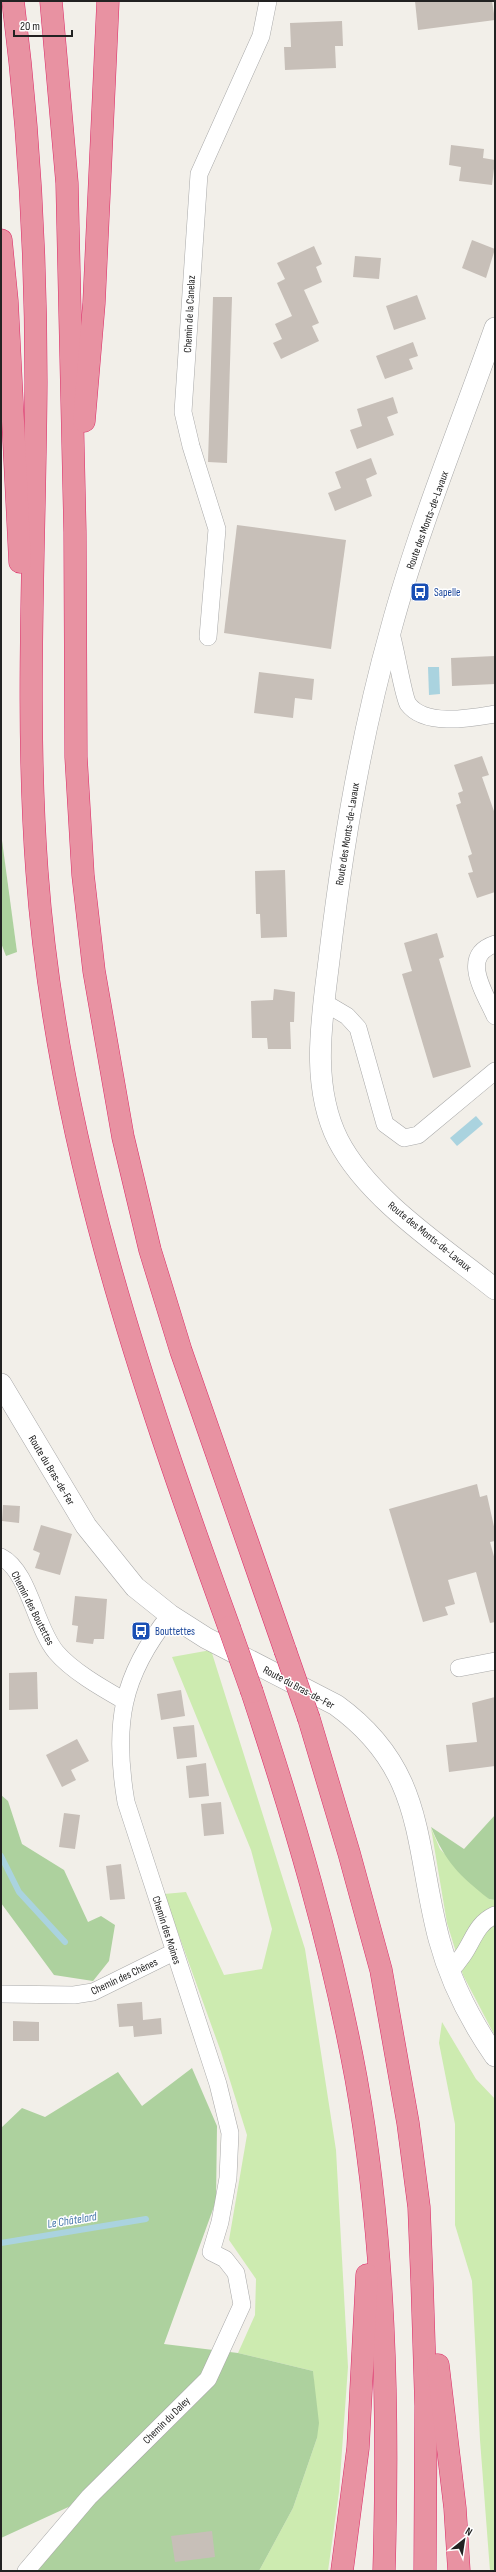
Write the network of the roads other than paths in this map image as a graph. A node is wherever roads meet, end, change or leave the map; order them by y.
1 (13, 1) edge
2 (51, 1) edge
3 (108, 1) edge
4 (268, 1) edge
5 (1, 240) edge
6 (495, 328) edge
7 (75, 532) junction
8 (390, 630) junction
9 (208, 637) dead end
10 (495, 714) edge
11 (32, 774) junction
12 (495, 944) edge
13 (325, 1003) junction
14 (495, 1016) edge
15 (495, 1071) edge
16 (495, 1289) edge
17 (1, 1384) edge
18 (1, 1557) edge
19 (170, 1615) junction
20 (495, 1661) edge
21 (459, 1668) dead end
22 (123, 1700) junction
23 (495, 1915) edge
24 (174, 1952) junction
25 (449, 1972) junction
26 (1, 1994) edge
27 (495, 2056) edge
28 (370, 2180) junction
29 (419, 2207) junction
30 (211, 2252) joint
31 (26, 2571) edge
32 (342, 2571) edge
33 (384, 2571) edge
34 (425, 2571) edge
35 (459, 2571) edge

1 - 11 highway
2 - 7 highway
3 - 7 highway
4 - 9 street, Chemin de la Canelaz
5 - 11 highway
6 - 8 street, Route des Monts-de-Lavaux
7 - 29 highway, bridge
8 - 10 street
8 - 13 street, Route des Monts-de-Lavaux
11 - 28 highway, bridge
12 - 14 street
13 - 15 street
13 - 16 street, Route des Monts-de-Lavaux
17 - 19 street, Route du Bras-de-Fer
18 - 22 street, Chemin des Boutettes
19 - 22 street, Chemin des Moines
19 - 25 street, Route du Bras-de-Fer
20 - 21 street
22 - 24 street, Chemin des Moines
23 - 25 street
24 - 26 street, Chemin des Chênes
24 - 30 street, Chemin des Moines
25 - 27 street, Route du Bras-de-Fer
28 - 32 highway
28 - 33 highway
29 - 34 highway
29 - 35 highway
30 - 31 street, Chemin du Daley

